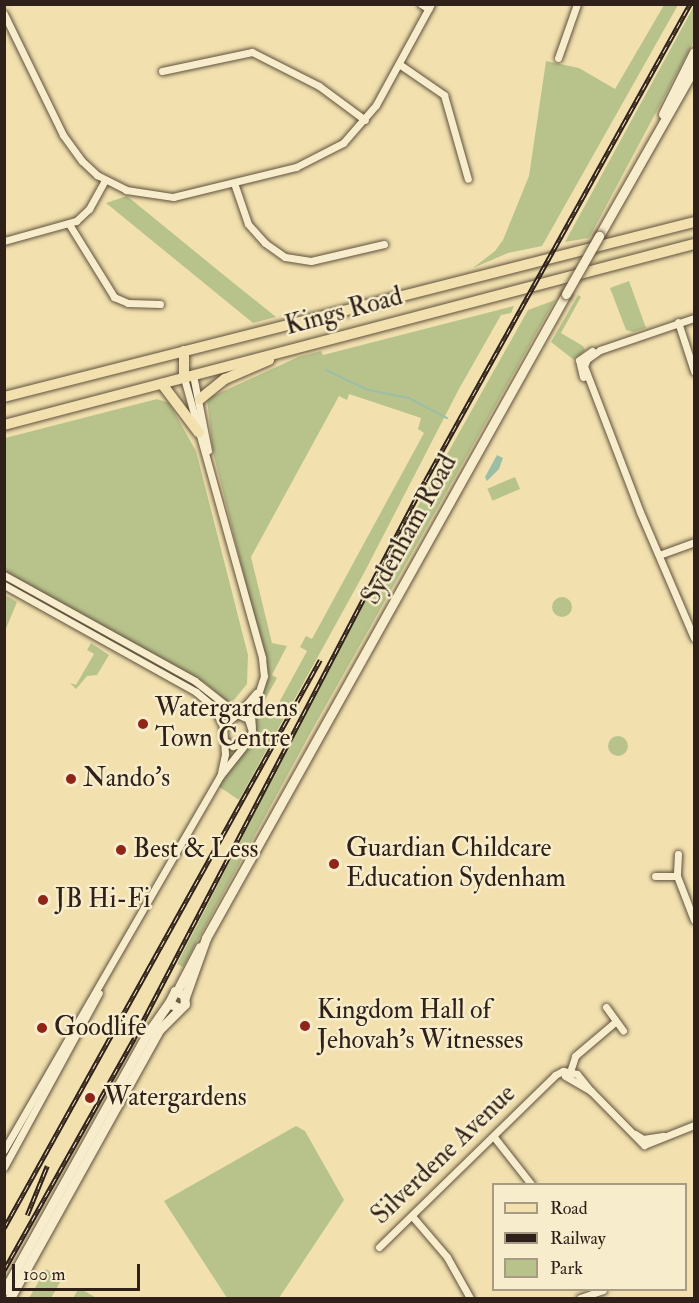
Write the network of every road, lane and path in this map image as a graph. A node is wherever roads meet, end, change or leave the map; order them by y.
1 (421, 4) edge
2 (577, 4) edge
3 (430, 7) edge
4 (4, 14) edge
5 (693, 56) edge
6 (558, 58) dead end
7 (399, 64) junction
8 (694, 69) edge
9 (162, 71) dead end
10 (365, 120) junction
11 (650, 144) junction
12 (468, 179) dead end
13 (105, 180) junction
14 (234, 183) junction
15 (694, 222) edge
16 (69, 224) junction
17 (4, 241) edge
18 (384, 244) dead end
19 (694, 244) edge
20 (160, 304) dead end
21 (694, 318) edge
22 (678, 322) junction
23 (293, 348) junction
24 (184, 351) junction
25 (694, 371) edge
26 (189, 377) junction
27 (162, 384) junction
28 (4, 397) edge
29 (200, 399) junction
30 (4, 424) edge
31 (198, 434) junction
32 (208, 456) junction
33 (694, 542) edge
34 (659, 555) junction
35 (4, 575) edge
36 (4, 585) edge
37 (694, 638) edge
38 (259, 689) junction
39 (238, 714) junction
40 (222, 726) junction
41 (252, 727) junction
42 (225, 741) junction
43 (247, 742) junction
44 (220, 776) junction
45 (678, 854) dead end
46 (655, 876) dead end
47 (677, 876) junction
48 (694, 920) edge
49 (206, 938) junction
50 (107, 975) junction
51 (175, 991) junction
52 (185, 997) junction
53 (169, 1003) junction
54 (606, 1007) dead end
55 (179, 1008) junction
56 (615, 1022) junction
57 (623, 1030) dead end
58 (570, 1074) junction
59 (694, 1127) edge
60 (98, 1132) junction
61 (494, 1137) junction
62 (4, 1150) edge
63 (4, 1167) edge
64 (529, 1183) edge
65 (412, 1216) junction
66 (379, 1247) dead end
67 (4, 1291) edge
68 (593, 1291) edge
69 (10, 1299) edge
70 (470, 1299) edge
71 (580, 1299) edge

1 - 3 street
2 - 6 street
3 - 7 street
4 - 13 street
5 - 11 street, Sydenham Road
7 - 10 street
7 - 12 street
8 - 11 street, Sydenham Road
9 - 10 street
10 - 14 street
11 - 49 street, Sydenham Road, bridge
13 - 14 street
13 - 16 street
14 - 18 street
15 - 24 main road, Kings Road
16 - 17 street
16 - 20 street
19 - 23 main road, Kings Road
21 - 22 street
22 - 25 street
22 - 34 street
23 - 26 main road, Kings Road
23 - 29 main road
24 - 26 main road
24 - 28 main road, Kings Road
26 - 27 main road, Kings Road
26 - 29 street
26 - 31 street
27 - 30 main road, Kings Road
27 - 31 main road
29 - 32 street
31 - 32 street
32 - 38 street
33 - 34 street
34 - 37 street
35 - 39 street
36 - 40 street
38 - 39 street
38 - 41 street
39 - 40 street
39 - 41 street
40 - 42 street
41 - 43 street
42 - 43 street
42 - 44 street
43 - 44 street
44 - 50 street
45 - 47 street
46 - 47 street
47 - 48 street
49 - 51 street, Sydenham Road
49 - 52 street, Sydenham Road
50 - 62 street
50 - 63 street
51 - 52 street
51 - 53 street, Sydenham Road
52 - 55 street, Sydenham Road
53 - 55 street
53 - 60 street
54 - 56 street
55 - 60 street
56 - 57 street
56 - 58 street
58 - 59 street
58 - 61 street, Silverdene Avenue
60 - 67 street
60 - 69 street
61 - 64 street
61 - 65 street, Silverdene Avenue
65 - 66 street, Silverdene Avenue
65 - 70 street
68 - 71 street

